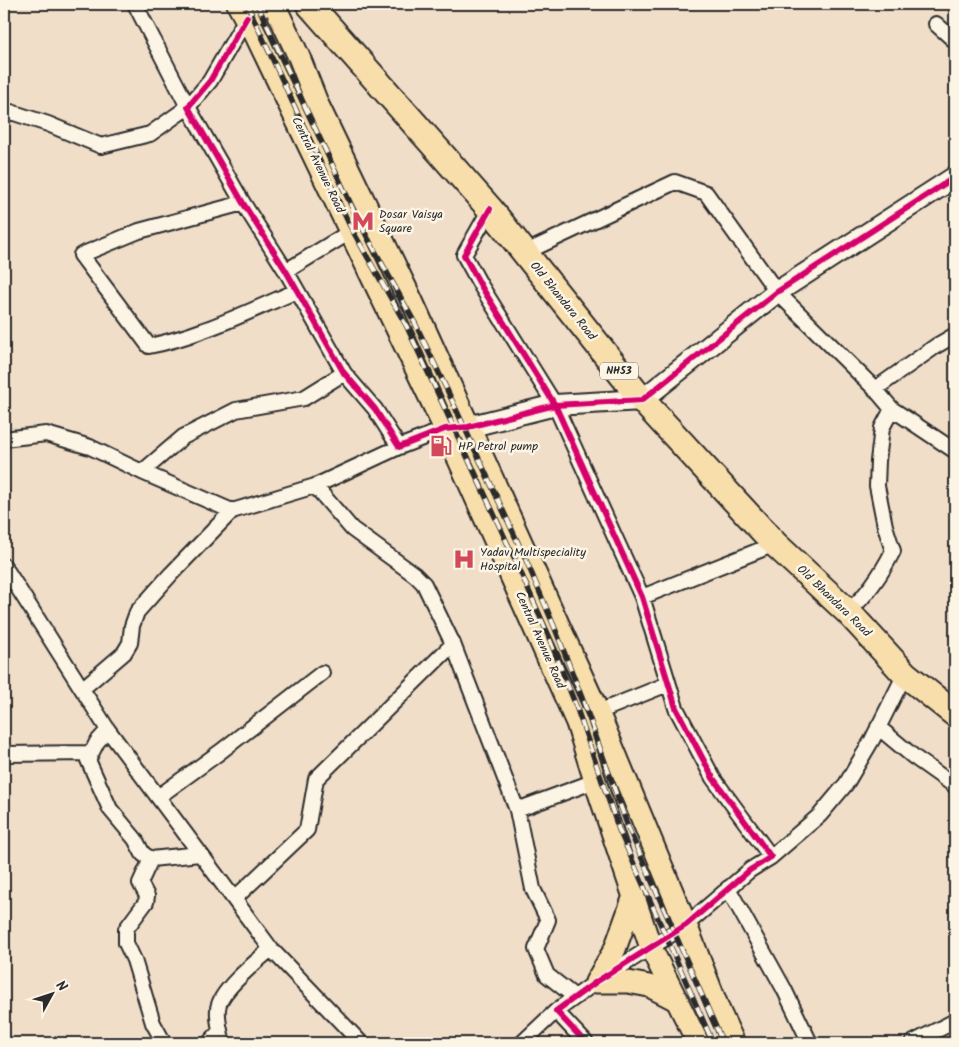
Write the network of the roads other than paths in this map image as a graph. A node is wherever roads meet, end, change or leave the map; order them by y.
1 (135, 4) edge
2 (274, 4) edge
3 (309, 4) edge
4 (249, 8) edge
5 (936, 24) dead end
6 (955, 41) edge
7 (188, 107) junction
8 (4, 116) edge
9 (955, 177) edge
10 (243, 203) junction
11 (490, 209) junction
12 (350, 232) junction
13 (524, 253) junction
14 (286, 271) junction
15 (296, 291) junction
16 (777, 292) junction
17 (955, 335) edge
18 (344, 373) junction
19 (875, 389) junction
20 (642, 400) junction
21 (555, 404) junction
22 (892, 409) junction
23 (468, 427) junction
24 (445, 429) junction
25 (4, 439) edge
26 (399, 447) junction
27 (955, 451) edge
28 (142, 472) junction
29 (314, 486) junction
30 (232, 511) junction
31 (775, 544) junction
32 (4, 566) edge
33 (642, 598) junction
34 (848, 612) junction
35 (452, 644) junction
36 (322, 674) dead end
37 (905, 674) junction
38 (668, 684) junction
39 (82, 689) junction
40 (598, 712) junction
41 (955, 714) edge
42 (878, 727) junction
43 (108, 730) junction
44 (91, 753) junction
45 (4, 754) edge
46 (595, 781) junction
47 (955, 786) edge
48 (158, 796) junction
49 (517, 810) junction
50 (200, 854) junction
51 (771, 857) junction
52 (151, 859) junction
53 (728, 888) junction
54 (634, 896) junction
55 (234, 899) junction
56 (686, 925) junction
57 (651, 948) junction
58 (271, 949) junction
59 (596, 982) junction
60 (575, 997) junction
61 (678, 1001) junction
62 (556, 1011) junction
63 (955, 1021) edge
64 (222, 1037) edge
65 (164, 1043) edge
66 (209, 1043) edge
67 (361, 1043) edge
68 (522, 1043) edge
69 (586, 1043) edge
70 (698, 1043) edge
71 (734, 1043) edge
72 (810, 1043) edge
73 (912, 1043) edge

1 - 7 street
2 - 23 main road, Central Avenue Road
3 - 11 highway, Old Bhandara Road / NH53
4 - 7 street
4 - 12 main road, Central Avenue Road
5 - 6 street
7 - 8 street
7 - 10 street
9 - 16 street
10 - 14 street
10 - 15 street
11 - 13 highway, Old Bhandara Road / NH53
11 - 21 street
12 - 14 street
12 - 24 main road, Central Avenue Road
13 - 16 street
13 - 20 highway, Old Bhandara Road / NH53
14 - 15 street
15 - 18 street
16 - 19 street
16 - 20 street
17 - 19 street
18 - 26 street
18 - 28 street
19 - 22 street
20 - 21 street
20 - 31 highway, Old Bhandara Road / NH53
21 - 23 street
21 - 33 street
22 - 27 street
22 - 34 street
23 - 24 street
23 - 40 main road, Central Avenue Road
24 - 26 street
24 - 46 main road, Central Avenue Road
25 - 28 street
26 - 29 street
28 - 30 street
29 - 30 street
29 - 35 street
30 - 39 street
31 - 33 street
31 - 34 highway, Old Bhandara Road / NH53
32 - 39 street
33 - 38 street
34 - 37 highway, Old Bhandara Road / NH53
35 - 49 street
35 - 55 street
36 - 48 street
37 - 41 highway, Old Bhandara Road / NH53
37 - 42 street
38 - 40 street
38 - 51 street
39 - 43 street
40 - 56 main road, Central Avenue Road
42 - 47 street
42 - 51 street
43 - 44 street
43 - 48 street
44 - 45 street
44 - 52 street
46 - 49 street
46 - 54 main road, Central Avenue Road
48 - 50 street
49 - 60 street
50 - 52 street
50 - 55 street
51 - 53 street
52 - 65 street
53 - 56 street
53 - 72 street
54 - 57 main road, Central Avenue Road
54 - 59 main road
55 - 58 street
56 - 57 street
56 - 71 main road, Central Avenue Road
57 - 59 street
57 - 61 main road, Central Avenue Road
58 - 64 street
58 - 67 street
59 - 60 street
59 - 61 main road
60 - 62 street
61 - 70 main road, Central Avenue Road
62 - 68 street
62 - 69 street
63 - 73 street
64 - 66 street

